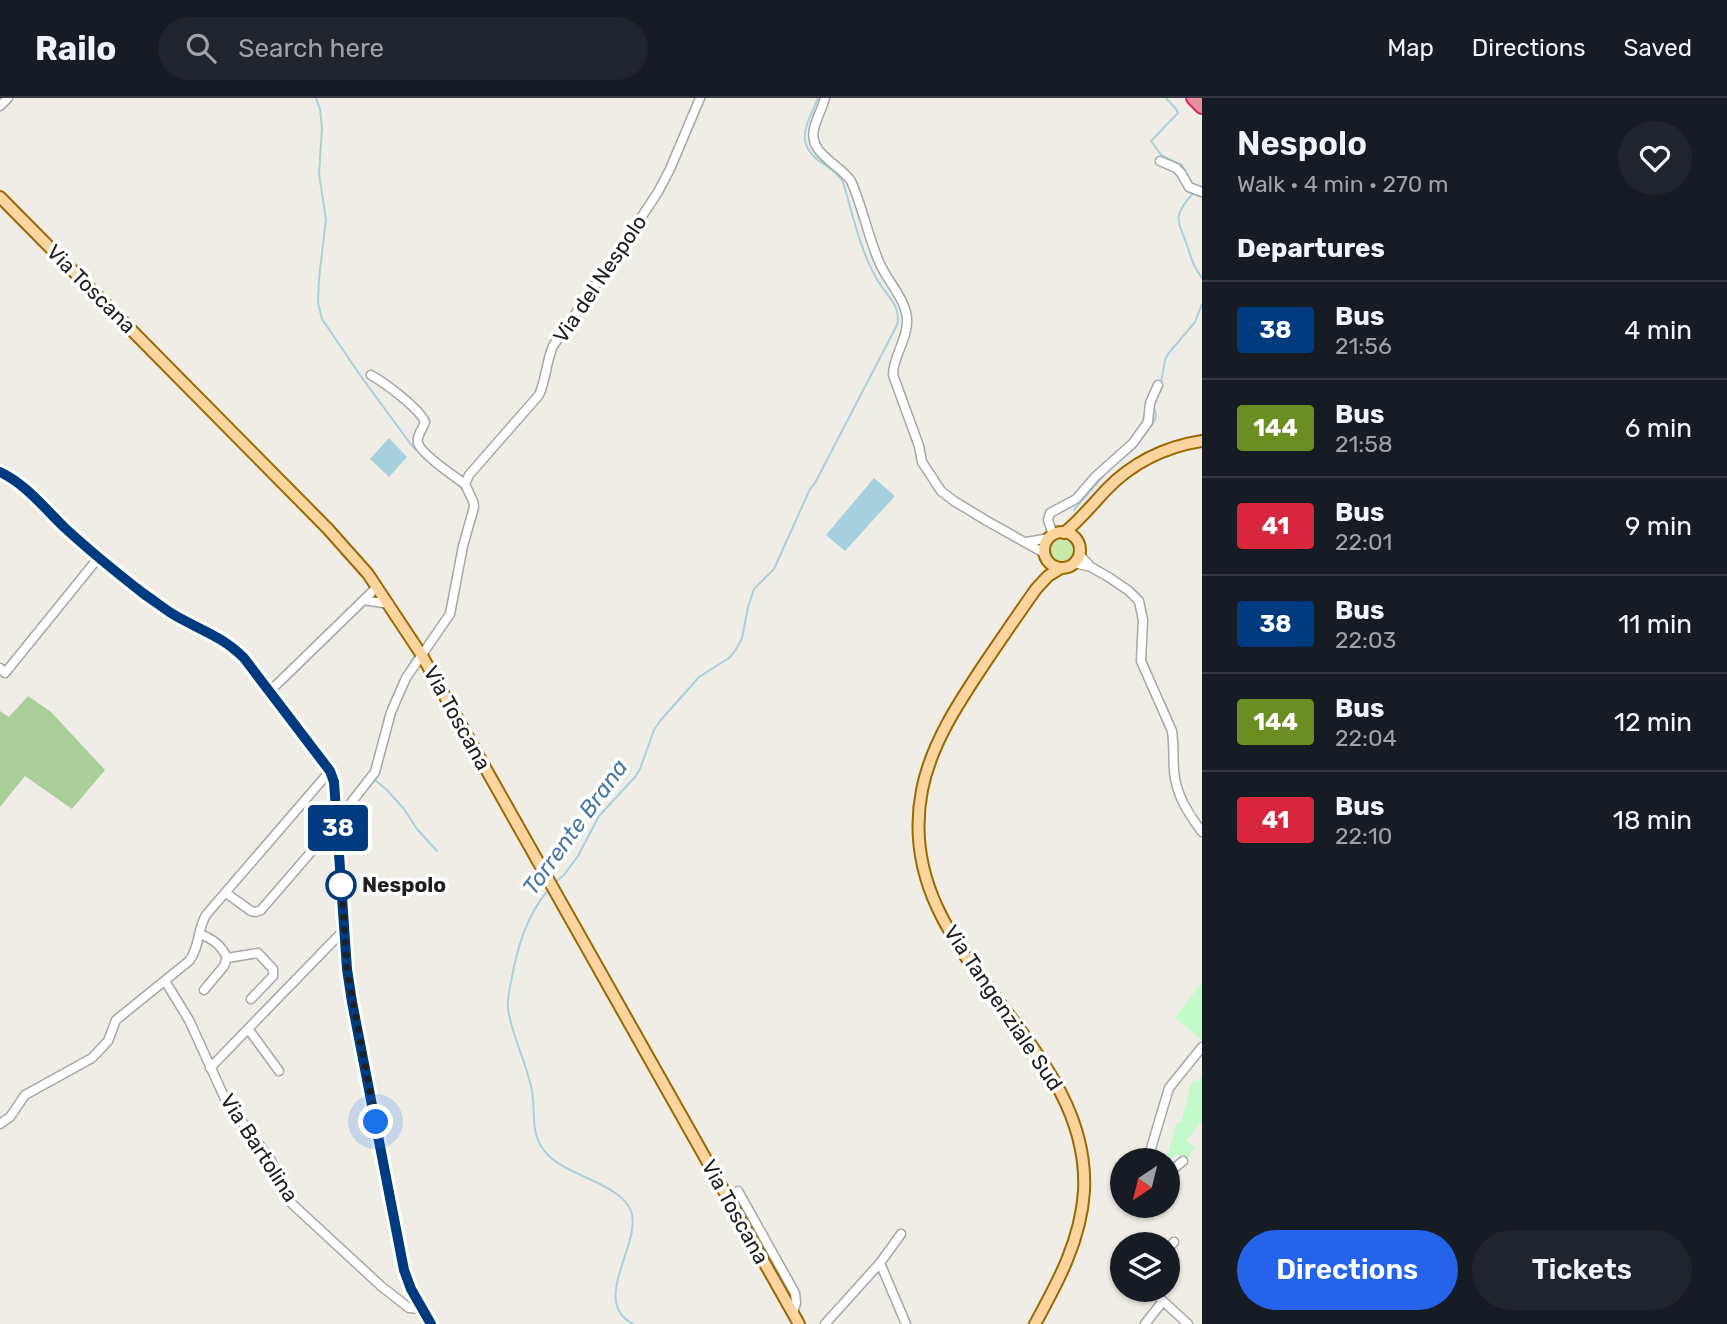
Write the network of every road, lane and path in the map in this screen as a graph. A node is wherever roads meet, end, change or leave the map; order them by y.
1 (8, 98) edge
2 (700, 98) edge
3 (825, 98) edge
4 (1193, 98) edge
5 (0, 106) edge
6 (1202, 107) edge
7 (1160, 161) dead end
8 (1197, 190) edge
9 (0, 197) edge
10 (371, 375) dead end
11 (1158, 385) dead end
12 (1202, 441) edge
13 (0, 472) edge
14 (466, 485) junction
15 (1090, 509) junction
16 (1055, 535) junction
17 (1077, 541) junction
18 (1027, 542) junction
19 (1045, 555) junction
20 (99, 556) junction
21 (1076, 558) junction
22 (1060, 568) junction
23 (377, 587) junction
24 (1036, 589) junction
25 (364, 600) junction
26 (389, 604) junction
27 (421, 654) junction
28 (0, 668) edge
29 (269, 692) junction
30 (330, 771) junction
31 (337, 822) junction
32 (1202, 832) edge
33 (338, 834) junction
34 (226, 893) junction
35 (344, 930) junction
36 (200, 934) junction
37 (227, 958) junction
38 (165, 981) junction
39 (204, 990) dead end
40 (251, 999) dead end
41 (249, 1030) junction
42 (1202, 1047) edge
43 (210, 1068) junction
44 (279, 1071) dead end
45 (0, 1124) edge
46 (1150, 1148) edge
47 (1183, 1161) dead end
48 (1180, 1163) edge
49 (738, 1191) dead end
50 (901, 1234) dead end
51 (880, 1264) junction
52 (1162, 1302) edge
53 (1164, 1302) edge
54 (421, 1309) junction
55 (793, 1313) junction
56 (431, 1324) edge
57 (799, 1324) edge
58 (825, 1324) edge
59 (906, 1324) edge
60 (1035, 1324) edge
61 (1145, 1324) edge
62 (1188, 1324) edge

1 - 5 street
2 - 14 street, Via del Nespolo
3 - 18 street
4 - 6 highway
7 - 8 street
9 - 23 main road, Via Toscana
10 - 14 street
11 - 16 street
12 - 15 main road, Via Tangenziale Sud
13 - 20 street
14 - 27 street
15 - 16 main road, Via Tangenziale Sud
15 - 17 main road, Via Tangenziale Sud
16 - 17 main road
16 - 18 street
16 - 19 main road, Via Tangenziale Sud
17 - 21 main road
18 - 19 street
19 - 22 main road
19 - 24 main road, Via Tangenziale Sud
20 - 28 street
20 - 29 street
21 - 22 main road, Via Tangenziale Sud
21 - 32 street
22 - 24 main road, Via Tangenziale Sud
23 - 25 street
23 - 26 main road, Via Toscana
24 - 60 main road, Via Tangenziale Sud
25 - 26 street
25 - 29 street
26 - 27 main road, Via Toscana
27 - 33 street
27 - 55 main road, Via Toscana
29 - 30 street
30 - 31 street
30 - 34 street
31 - 33 street
31 - 34 street
33 - 35 street
34 - 36 street
35 - 41 street
35 - 54 street
36 - 37 street
36 - 38 street
37 - 39 street
37 - 40 street
38 - 43 street, Via Bartolina
38 - 45 street
41 - 43 street
41 - 44 street
42 - 46 street
43 - 54 street, Via Bartolina
47 - 48 street
49 - 55 street
50 - 51 street
51 - 58 street
51 - 59 street
52 - 61 street
53 - 62 street
54 - 56 street
55 - 57 main road, Via Toscana

